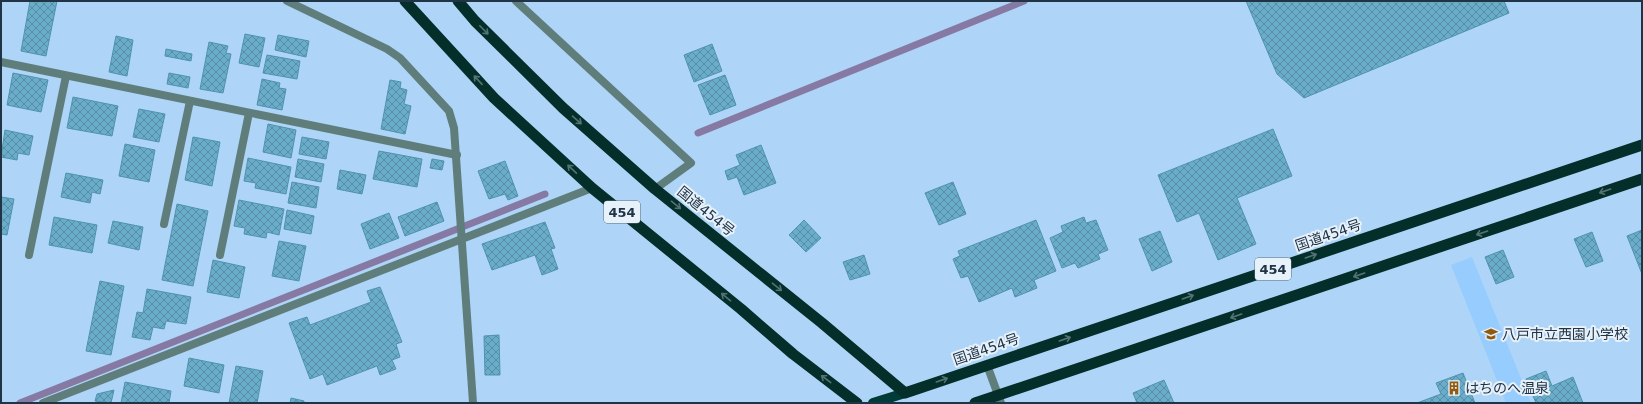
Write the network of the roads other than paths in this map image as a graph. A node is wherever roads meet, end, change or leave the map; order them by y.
1 (287, 1) edge
2 (405, 1) edge
3 (458, 1) edge
4 (516, 1) edge
5 (1, 62) edge
6 (66, 76) junction
7 (190, 101) junction
8 (249, 113) junction
9 (1642, 146) edge
10 (457, 155) junction
11 (1642, 179) edge
12 (592, 188) junction
13 (655, 189) junction
14 (164, 224) dead end
15 (461, 239) junction
16 (29, 255) dead end
17 (220, 255) dead end
18 (987, 365) junction
19 (904, 398) edge
20 (1000, 399) edge
21 (42, 403) edge
22 (473, 403) edge
23 (857, 403) edge
24 (873, 403) edge
25 (975, 403) edge

1 - 10 street
12 -> 2 highway, 454
3 -> 13 highway, 国道454号 / 454
4 - 13 street
5 - 6 street
6 - 7 street
6 - 16 street
7 - 8 street
7 - 14 street
8 - 10 street
8 - 17 street
18 -> 9 highway, 国道454号 / 454
10 - 15 street
11 -> 20 highway, 454
12 - 15 street
23 -> 12 highway, 454
13 -> 19 highway, 国道454号 / 454
15 - 21 street
15 - 22 street
19 -> 18 highway, 国道454号 / 454
18 - 20 street
19 - 24 main road
20 - 25 highway, 454

